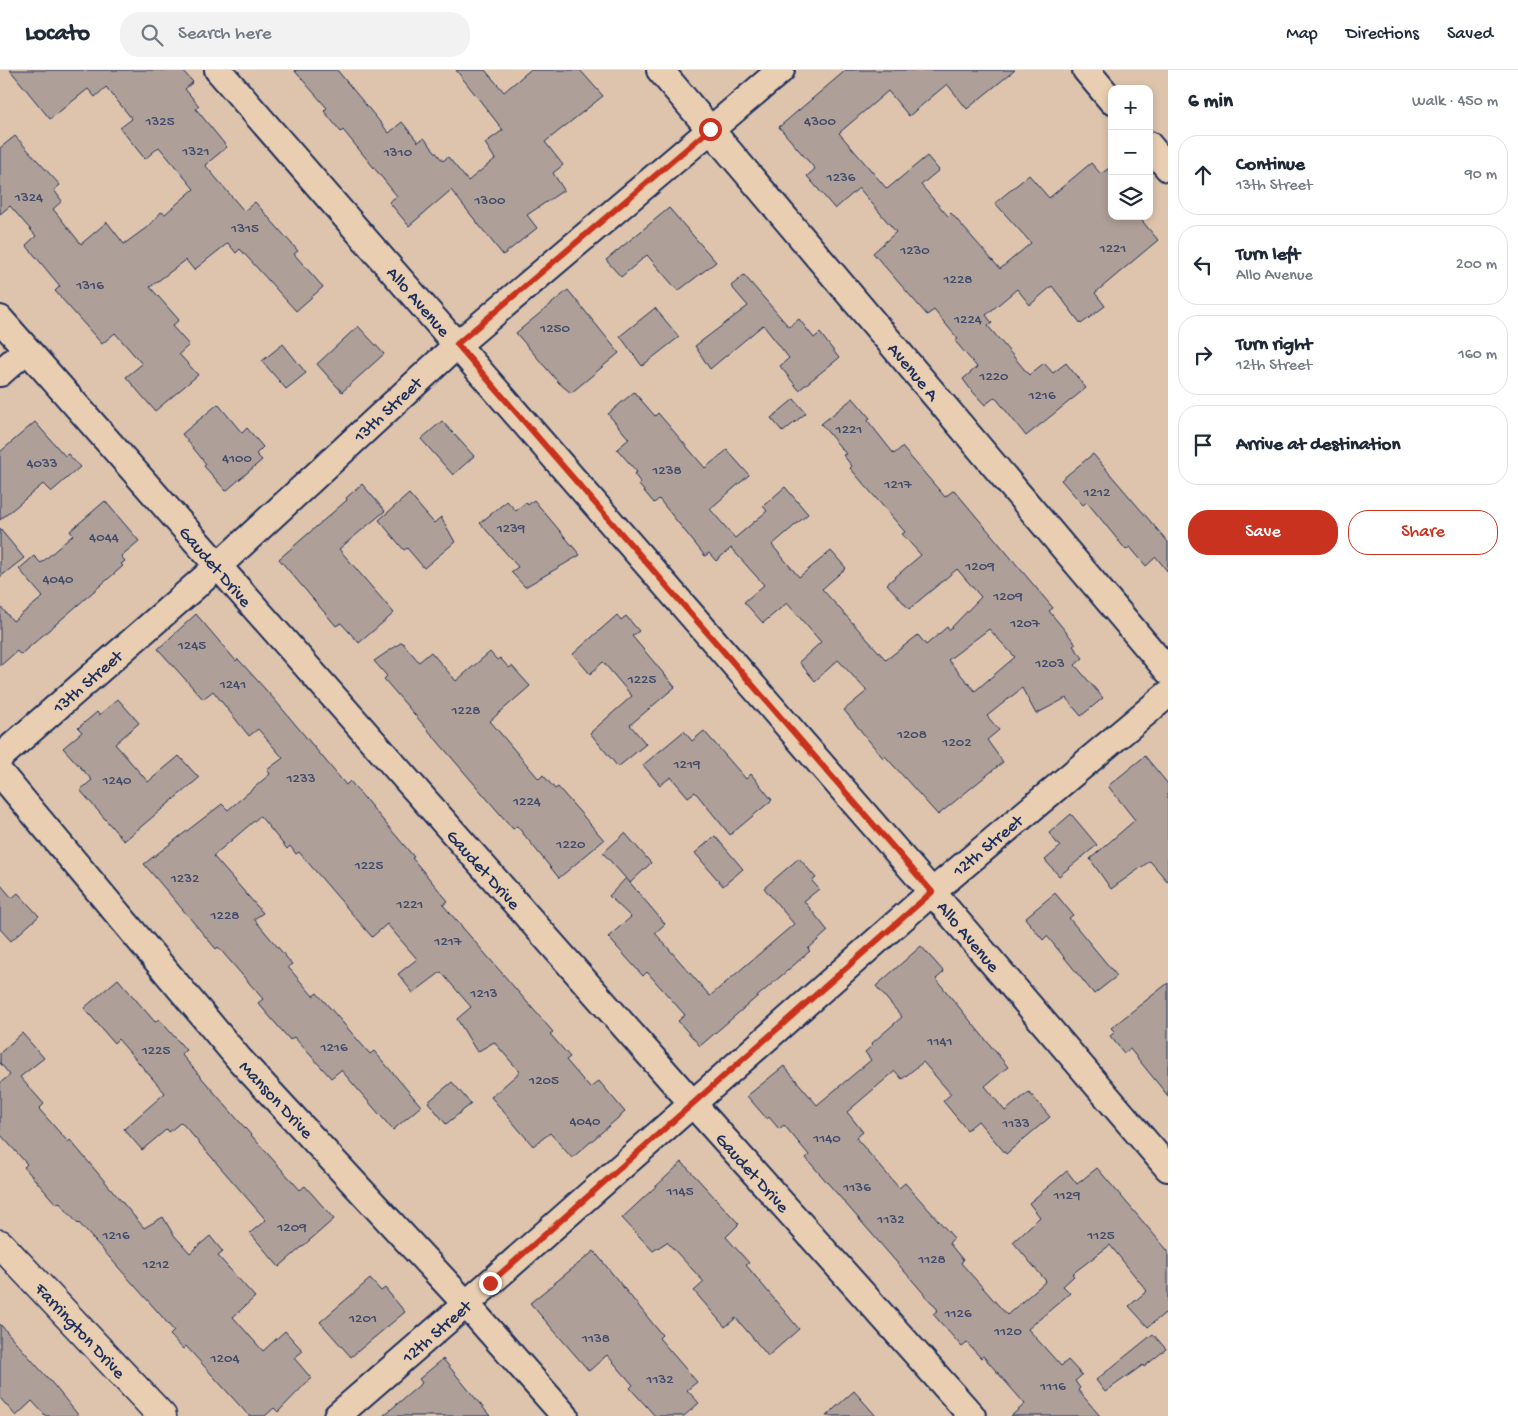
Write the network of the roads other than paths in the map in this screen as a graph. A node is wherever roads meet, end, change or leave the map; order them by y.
1 (218, 70) edge
2 (660, 70) edge
3 (781, 70) edge
4 (1086, 70) edge
5 (1108, 96) edge
6 (710, 129) junction
7 (1153, 150) edge
8 (1168, 168) edge
9 (0, 320) edge
10 (457, 344) junction
11 (26, 350) junction
12 (0, 373) edge
13 (216, 567) junction
14 (1168, 671) edge
15 (1168, 694) edge
16 (0, 757) edge
17 (0, 773) edge
18 (932, 892) junction
19 (693, 1104) junction
20 (1168, 1168) edge
21 (0, 1244) edge
22 (466, 1304) junction
23 (162, 1416) edge
24 (337, 1416) edge
25 (565, 1416) edge
26 (972, 1416) edge

1 - 10 street, Allo Avenue
2 - 6 street, Avenue A
3 - 6 street, 13th Street
4 - 5 street
6 - 10 street, 13th Street
6 - 14 street, Avenue A
7 - 8 street
9 - 11 street, Gaudet Drive
10 - 13 street, 13th Street
10 - 18 street, Allo Avenue
11 - 12 street
11 - 13 street, Gaudet Drive
13 - 16 street, 13th Street
13 - 19 street, Gaudet Drive
15 - 18 street, 12th Street
17 - 22 street, Manson Drive
18 - 19 street, 12th Street
18 - 20 street, Allo Avenue
19 - 22 street, 12th Street
19 - 26 street, Gaudet Drive
21 - 23 street, Farrington Drive
22 - 24 street, 12th Street
22 - 25 street, Manson Drive

